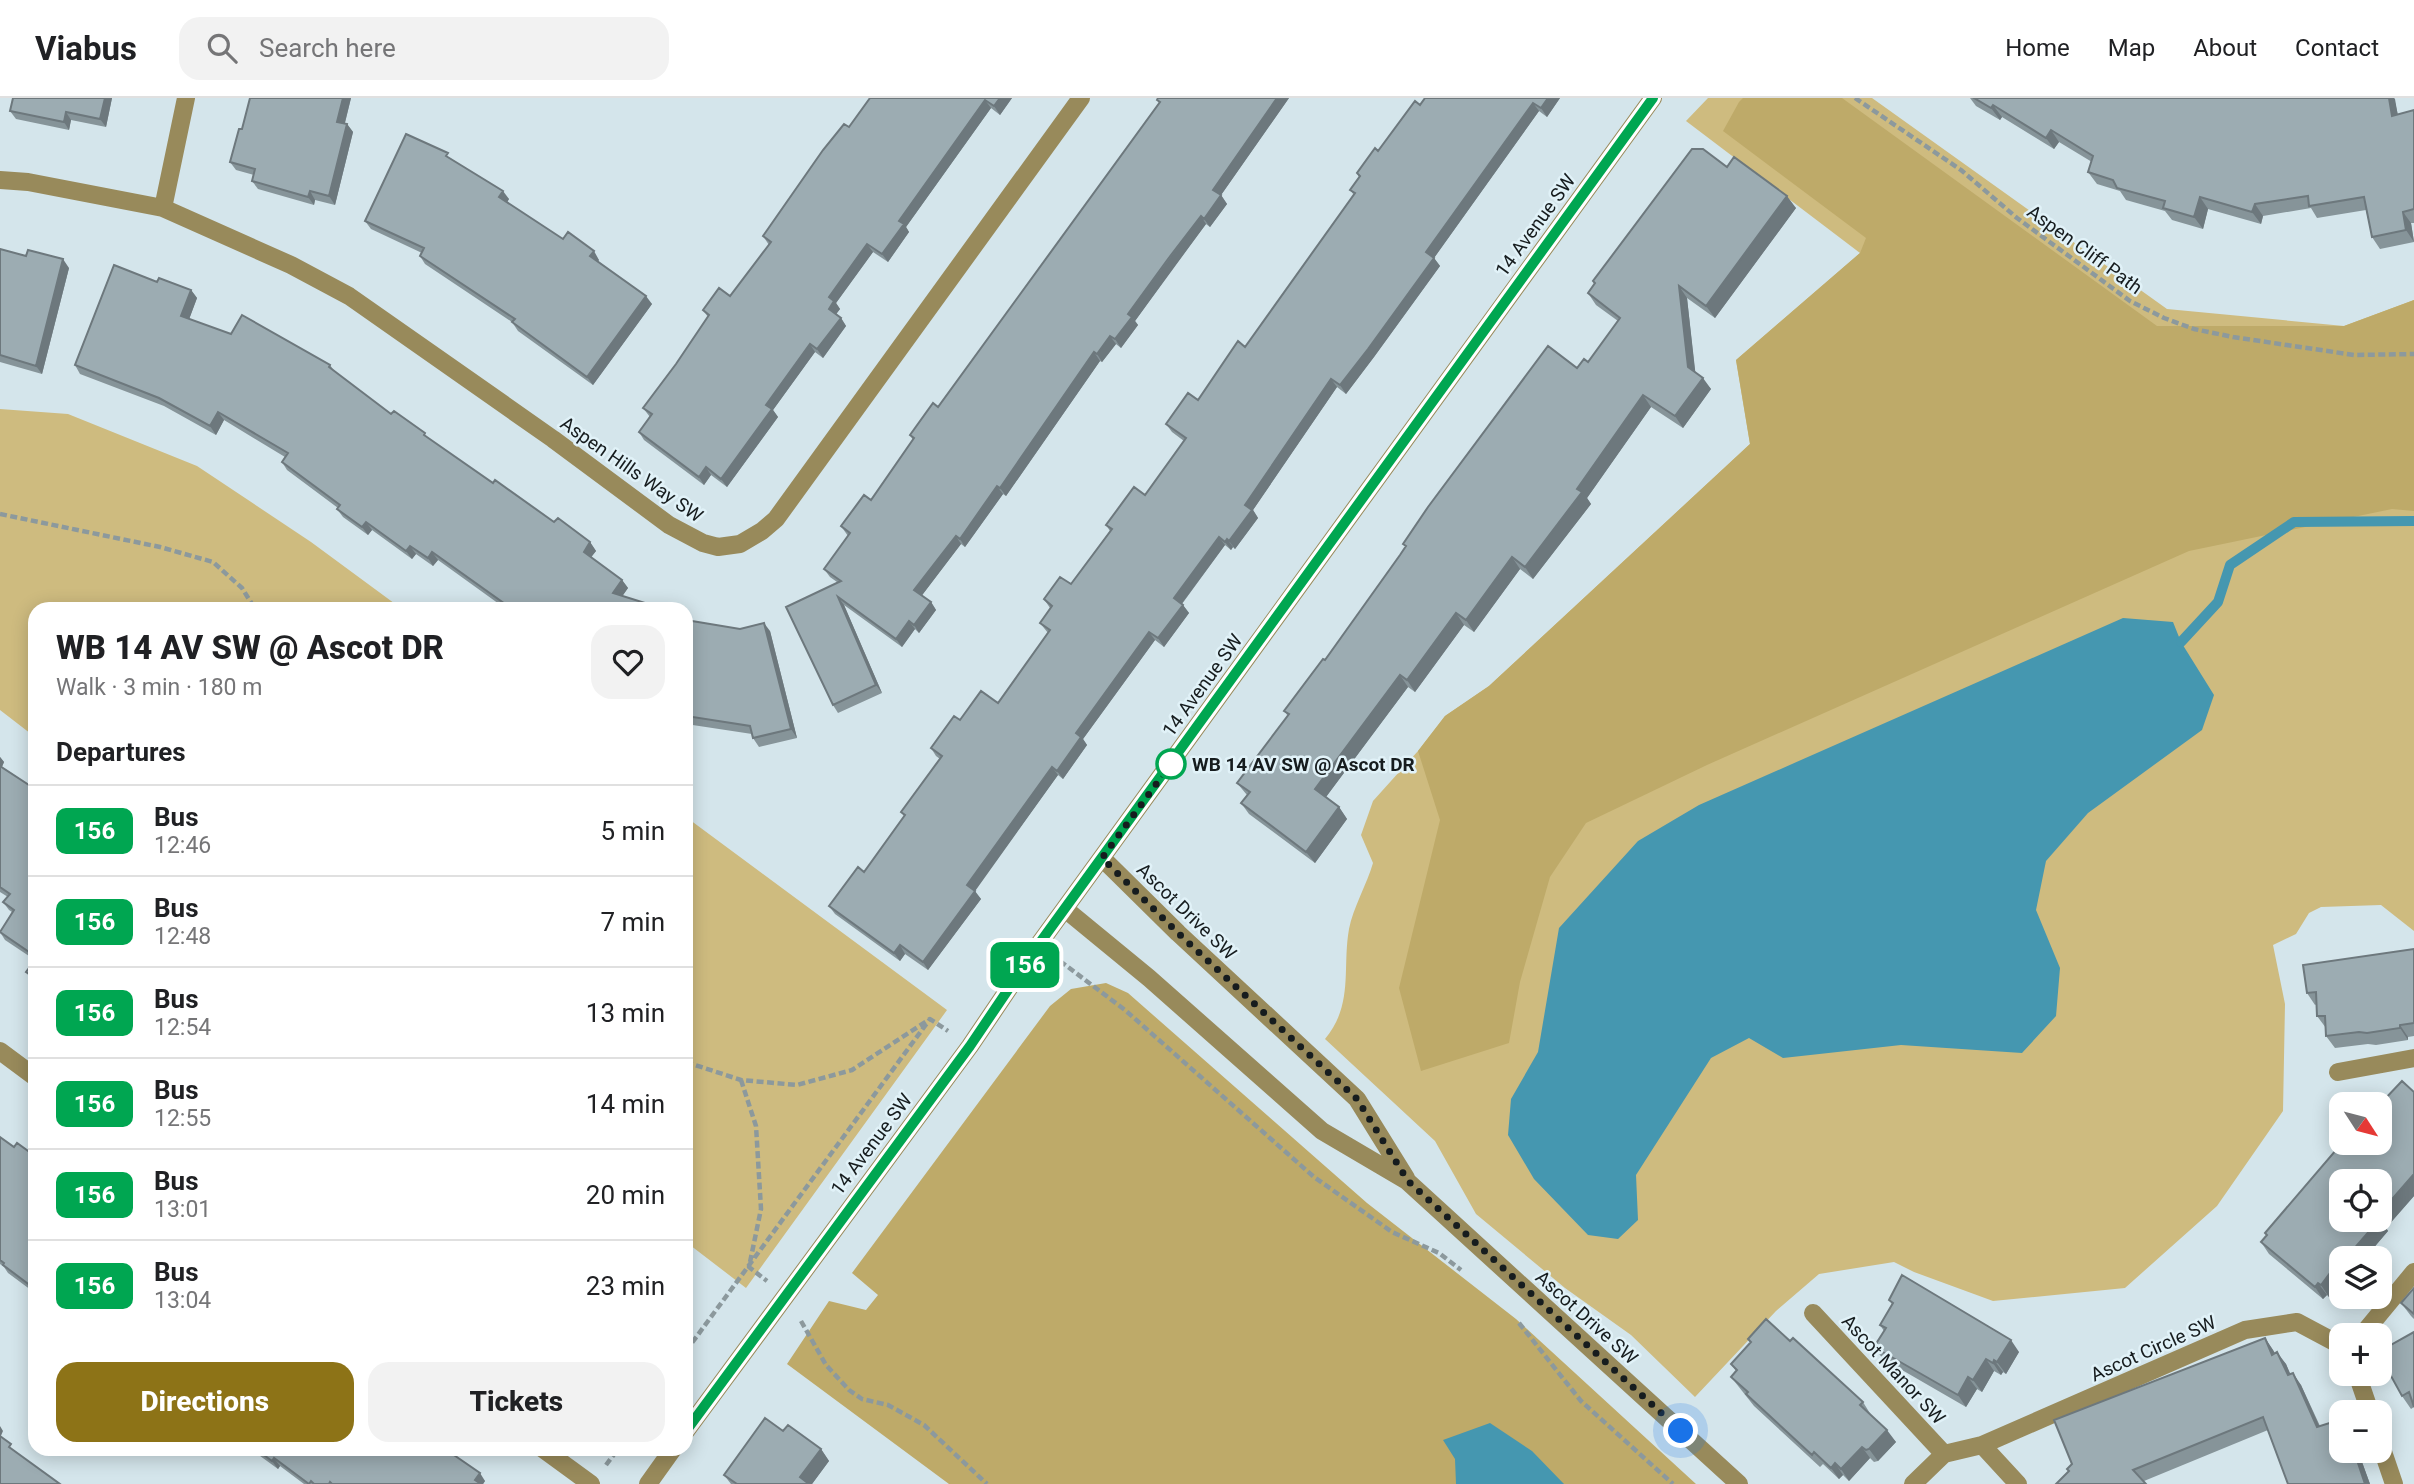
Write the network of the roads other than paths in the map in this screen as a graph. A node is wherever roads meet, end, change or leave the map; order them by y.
1 (186, 98) edge
2 (1081, 98) edge
3 (1653, 98) edge
4 (0, 180) edge
5 (163, 208) junction
6 (1102, 858) junction
7 (1065, 909) junction
8 (0, 1051) edge
9 (2414, 1058) edge
10 (28, 1072) edge
11 (2338, 1072) dead end
12 (1408, 1181) junction
13 (2414, 1272) edge
14 (1813, 1313) dead end
15 (2372, 1323) edge
16 (2329, 1339) edge
17 (693, 1421) edge
18 (1982, 1445) junction
19 (1944, 1454) junction
20 (553, 1456) edge
21 (668, 1456) edge
22 (2387, 1463) edge
23 (591, 1484) edge
24 (648, 1484) edge
25 (1739, 1484) edge
26 (1913, 1484) edge
27 (2018, 1484) edge
28 (2394, 1484) edge

1 - 5 street
2 - 5 street, Aspen Hills Way SW
3 - 6 street, 14 Avenue SW
4 - 5 street, Aspen Hills Way SW
6 - 7 street, 14 Avenue SW
6 - 12 street, Ascot Drive SW
7 - 12 street, Ascot Drive SW
7 - 17 street, 14 Avenue SW
8 - 10 street
9 - 11 street
12 - 25 street, Ascot Drive SW
13 - 15 street
14 - 19 street, Ascot Manor SW
16 - 18 street, Ascot Circle SW
18 - 19 street, Ascot Circle SW
18 - 27 street
19 - 26 street
20 - 23 street
21 - 24 street
22 - 28 street

